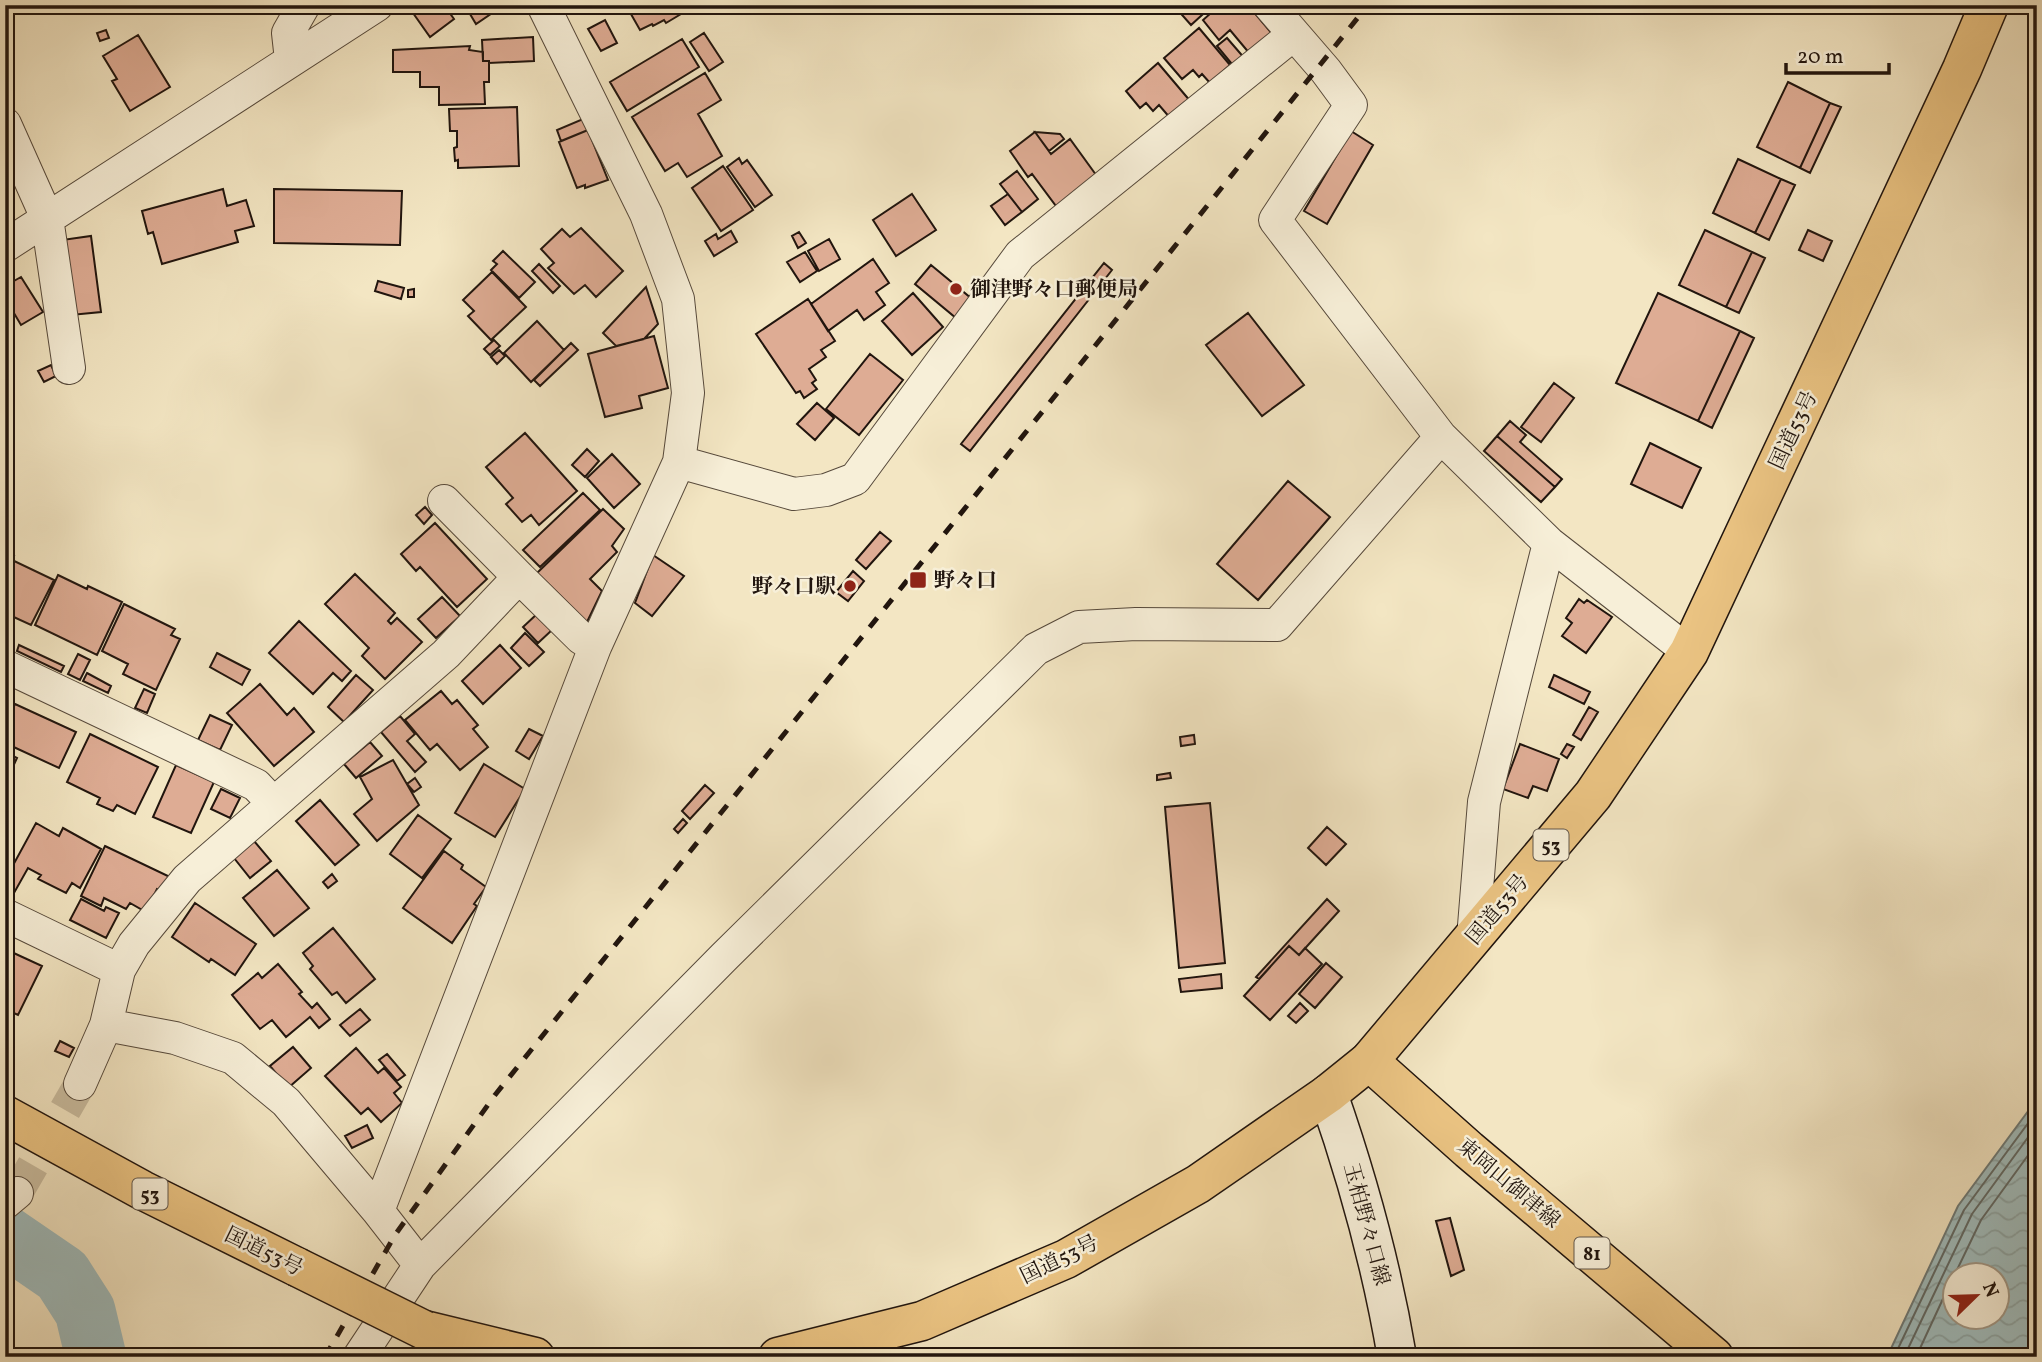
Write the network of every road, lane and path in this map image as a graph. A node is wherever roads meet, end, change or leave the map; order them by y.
1 (304, 5) edge
2 (377, 5) edge
3 (543, 5) edge
4 (1269, 5) edge
5 (1989, 5) edge
6 (1294, 34) junction
7 (291, 60) junction
8 (5, 124) edge
9 (47, 218) junction
10 (5, 246) edge
11 (69, 368) dead end
12 (1441, 437) junction
13 (679, 462) junction
14 (444, 500) dead end
15 (1549, 543) junction
16 (520, 577) junction
17 (595, 648) junction
18 (1689, 652) junction
19 (5, 666) edge
20 (273, 803) junction
21 (5, 915) edge
22 (1473, 939) junction
23 (119, 970) junction
24 (106, 1025) junction
25 (1369, 1061) junction
26 (80, 1084) tunnel mouth
27 (1328, 1094) junction
28 (5, 1115) edge
29 (378, 1211) junction
30 (420, 1265) junction
31 (359, 1357) edge
32 (535, 1357) edge
33 (778, 1357) edge
34 (1396, 1357) edge
35 (1714, 1357) edge

1 - 7 street
2 - 7 street
3 - 13 street
4 - 6 street
5 - 18 main road, 国道53号 / 53
6 - 12 street
6 - 13 street
7 - 9 street
8 - 9 street
9 - 10 street
9 - 11 street
12 - 15 street
12 - 30 street
13 - 17 street
14 - 16 street
15 - 18 street
15 - 22 street
16 - 17 street
16 - 20 street
17 - 29 street
18 - 22 main road, 国道53号 / 53
19 - 20 street
20 - 23 street
21 - 23 street
22 - 25 main road, 国道53号 / 53
23 - 24 street
24 - 26 street
24 - 29 street
25 - 27 main road, 国道53号 / 53
25 - 35 main road, 東岡山御津線 / 81
27 - 33 main road, 国道53号 / 53
27 - 34 main road, 玉柏野々口線
28 - 32 main road, 国道53号 / 53, bridge
29 - 30 street
30 - 31 street

